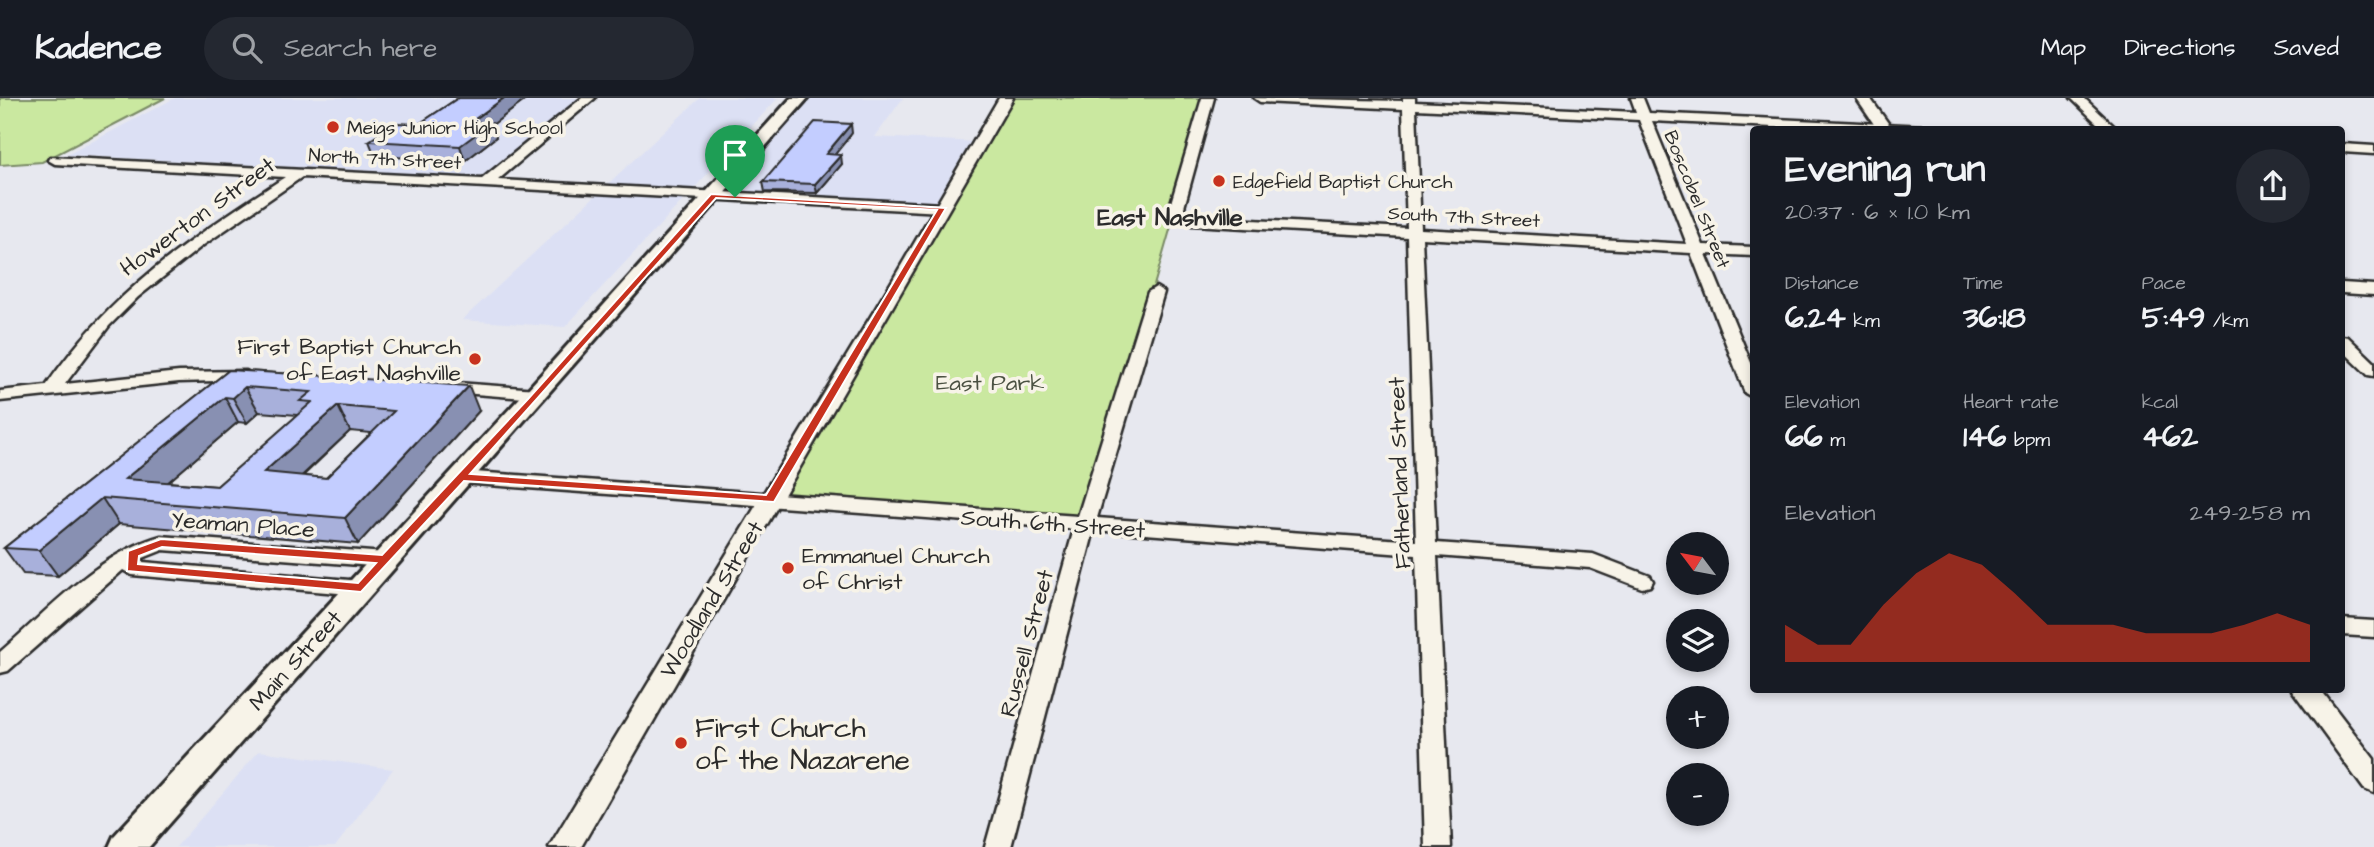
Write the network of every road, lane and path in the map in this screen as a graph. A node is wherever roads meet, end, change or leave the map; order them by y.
1 (589, 98) edge
2 (800, 98) edge
3 (1006, 98) edge
4 (1208, 98) edge
5 (1260, 98) edge
6 (1637, 98) edge
7 (1863, 98) edge
8 (2077, 98) edge
9 (1410, 101) edge
10 (1644, 116) junction
11 (1845, 126) edge
12 (1884, 126) edge
13 (2108, 126) edge
14 (2345, 148) edge
15 (2374, 150) edge
16 (55, 160) dead end
17 (300, 173) junction
18 (487, 182) junction
19 (713, 195) junction
20 (942, 208) junction
21 (1415, 234) junction
22 (1698, 249) junction
23 (1750, 252) edge
24 (2345, 288) edge
25 (2374, 290) edge
26 (1156, 292) dead end
27 (2345, 344) edge
28 (2374, 371) edge
29 (266, 376) edge
30 (1750, 383) edge
31 (421, 385) edge
32 (54, 389) junction
33 (537, 394) junction
34 (0, 396) edge
35 (461, 477) junction
36 (770, 499) junction
37 (1085, 525) junction
38 (229, 548) junction
39 (1426, 550) junction
40 (133, 554) junction
41 (385, 559) junction
42 (201, 574) junction
43 (1642, 582) dead end
44 (361, 588) junction
45 (2345, 627) edge
46 (2374, 629) edge
47 (0, 665) edge
48 (2308, 693) edge
49 (2374, 781) edge
50 (127, 847) edge
51 (565, 847) edge
52 (998, 847) edge
53 (1438, 847) edge

1 - 18 street
2 - 19 main road, Main Street
3 - 20 street, Woodland Street
4 - 21 street, South 7th Street
5 - 9 street
6 - 10 street, Boscobel Street
7 - 12 street
8 - 13 street
9 - 10 street
9 - 21 street, Fatherland Street
10 - 11 street
10 - 22 street, Boscobel Street
14 - 15 street
16 - 17 street, North 7th Street
17 - 18 street, North 7th Street
17 - 32 street, Howerton Street
18 - 19 street, North 7th Street
19 - 20 street
19 - 33 main road, Main Street
20 - 36 street, Woodland Street
21 - 22 street, South 7th Street
21 - 39 street, Fatherland Street
22 - 23 street, South 7th Street
22 - 30 street, Boscobel Street
24 - 25 street
26 - 37 street, Russell Street
27 - 28 street
29 - 32 street
31 - 33 street
32 - 34 street
33 - 35 main road, Main Street
35 - 36 street, South 6th Street
35 - 41 main road, Main Street
36 - 37 street, South 6th Street
36 - 51 street, Woodland Street
37 - 39 street, South 6th Street
37 - 52 street, Russell Street
38 - 40 street, Yeaman Place
38 - 41 street, Yeaman Place
38 - 42 street
39 - 43 street, South 6th Street
39 - 53 street, Fatherland Street
40 - 42 street
40 - 47 street, Yeaman Place
41 - 44 main road, Main Street
42 - 44 street
44 - 50 main road, Main Street
45 - 46 street
48 - 49 street

